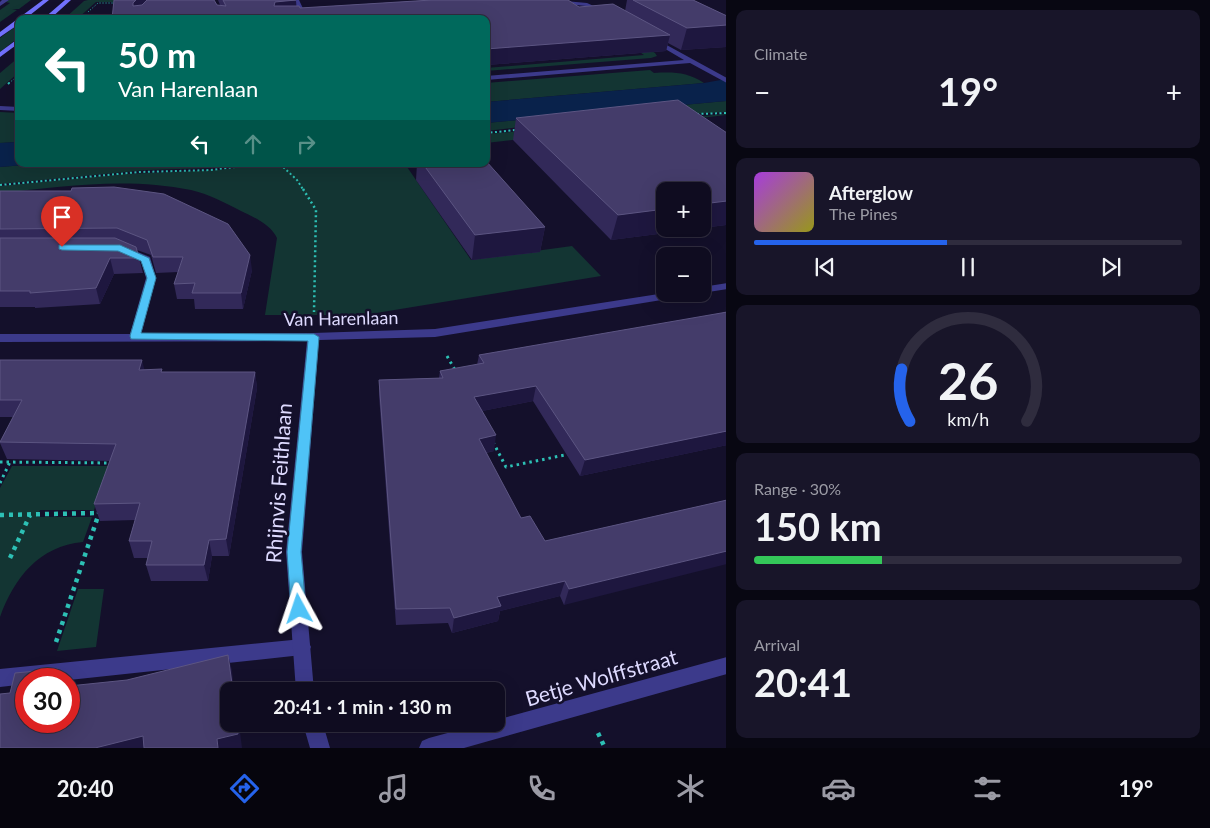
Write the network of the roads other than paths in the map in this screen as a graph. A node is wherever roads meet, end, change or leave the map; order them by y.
1 (6, 0) edge
2 (46, 0) edge
3 (68, 0) edge
4 (296, 0) edge
5 (550, 2) edge
6 (0, 4) edge
7 (26, 15) edge
8 (51, 15) edge
9 (304, 15) edge
10 (612, 16) edge
11 (15, 24) edge
12 (643, 34) edge
13 (0, 35) edge
14 (15, 43) edge
15 (0, 56) edge
16 (691, 61) junction
17 (490, 78) edge
18 (726, 81) edge
19 (0, 108) edge
20 (15, 108) edge
21 (110, 248) edge
22 (726, 286) edge
23 (711, 288) edge
24 (656, 298) edge
25 (135, 336) junction
26 (314, 337) junction
27 (0, 338) edge
28 (302, 647) junction
29 (726, 665) edge
30 (0, 678) edge
31 (304, 682) edge
32 (315, 732) edge
33 (320, 748) edge
34 (429, 748) edge

1 - 6 street
2 - 7 street
3 - 8 street
4 - 9 street
5 - 10 street
11 - 13 street
12 - 16 street
14 - 15 street
16 - 17 street
16 - 18 street
19 - 20 street
21 - 25 street
22 - 23 street
24 - 26 street, Van Harenlaan
25 - 26 street, Van Harenlaan
25 - 27 street, Van Harenlaan
26 - 28 street, Rhijnvis Feithlaan
28 - 30 street
28 - 31 street, Rhijnvis Feithlaan
29 - 34 street, Betje Wolffstraat
32 - 33 street

